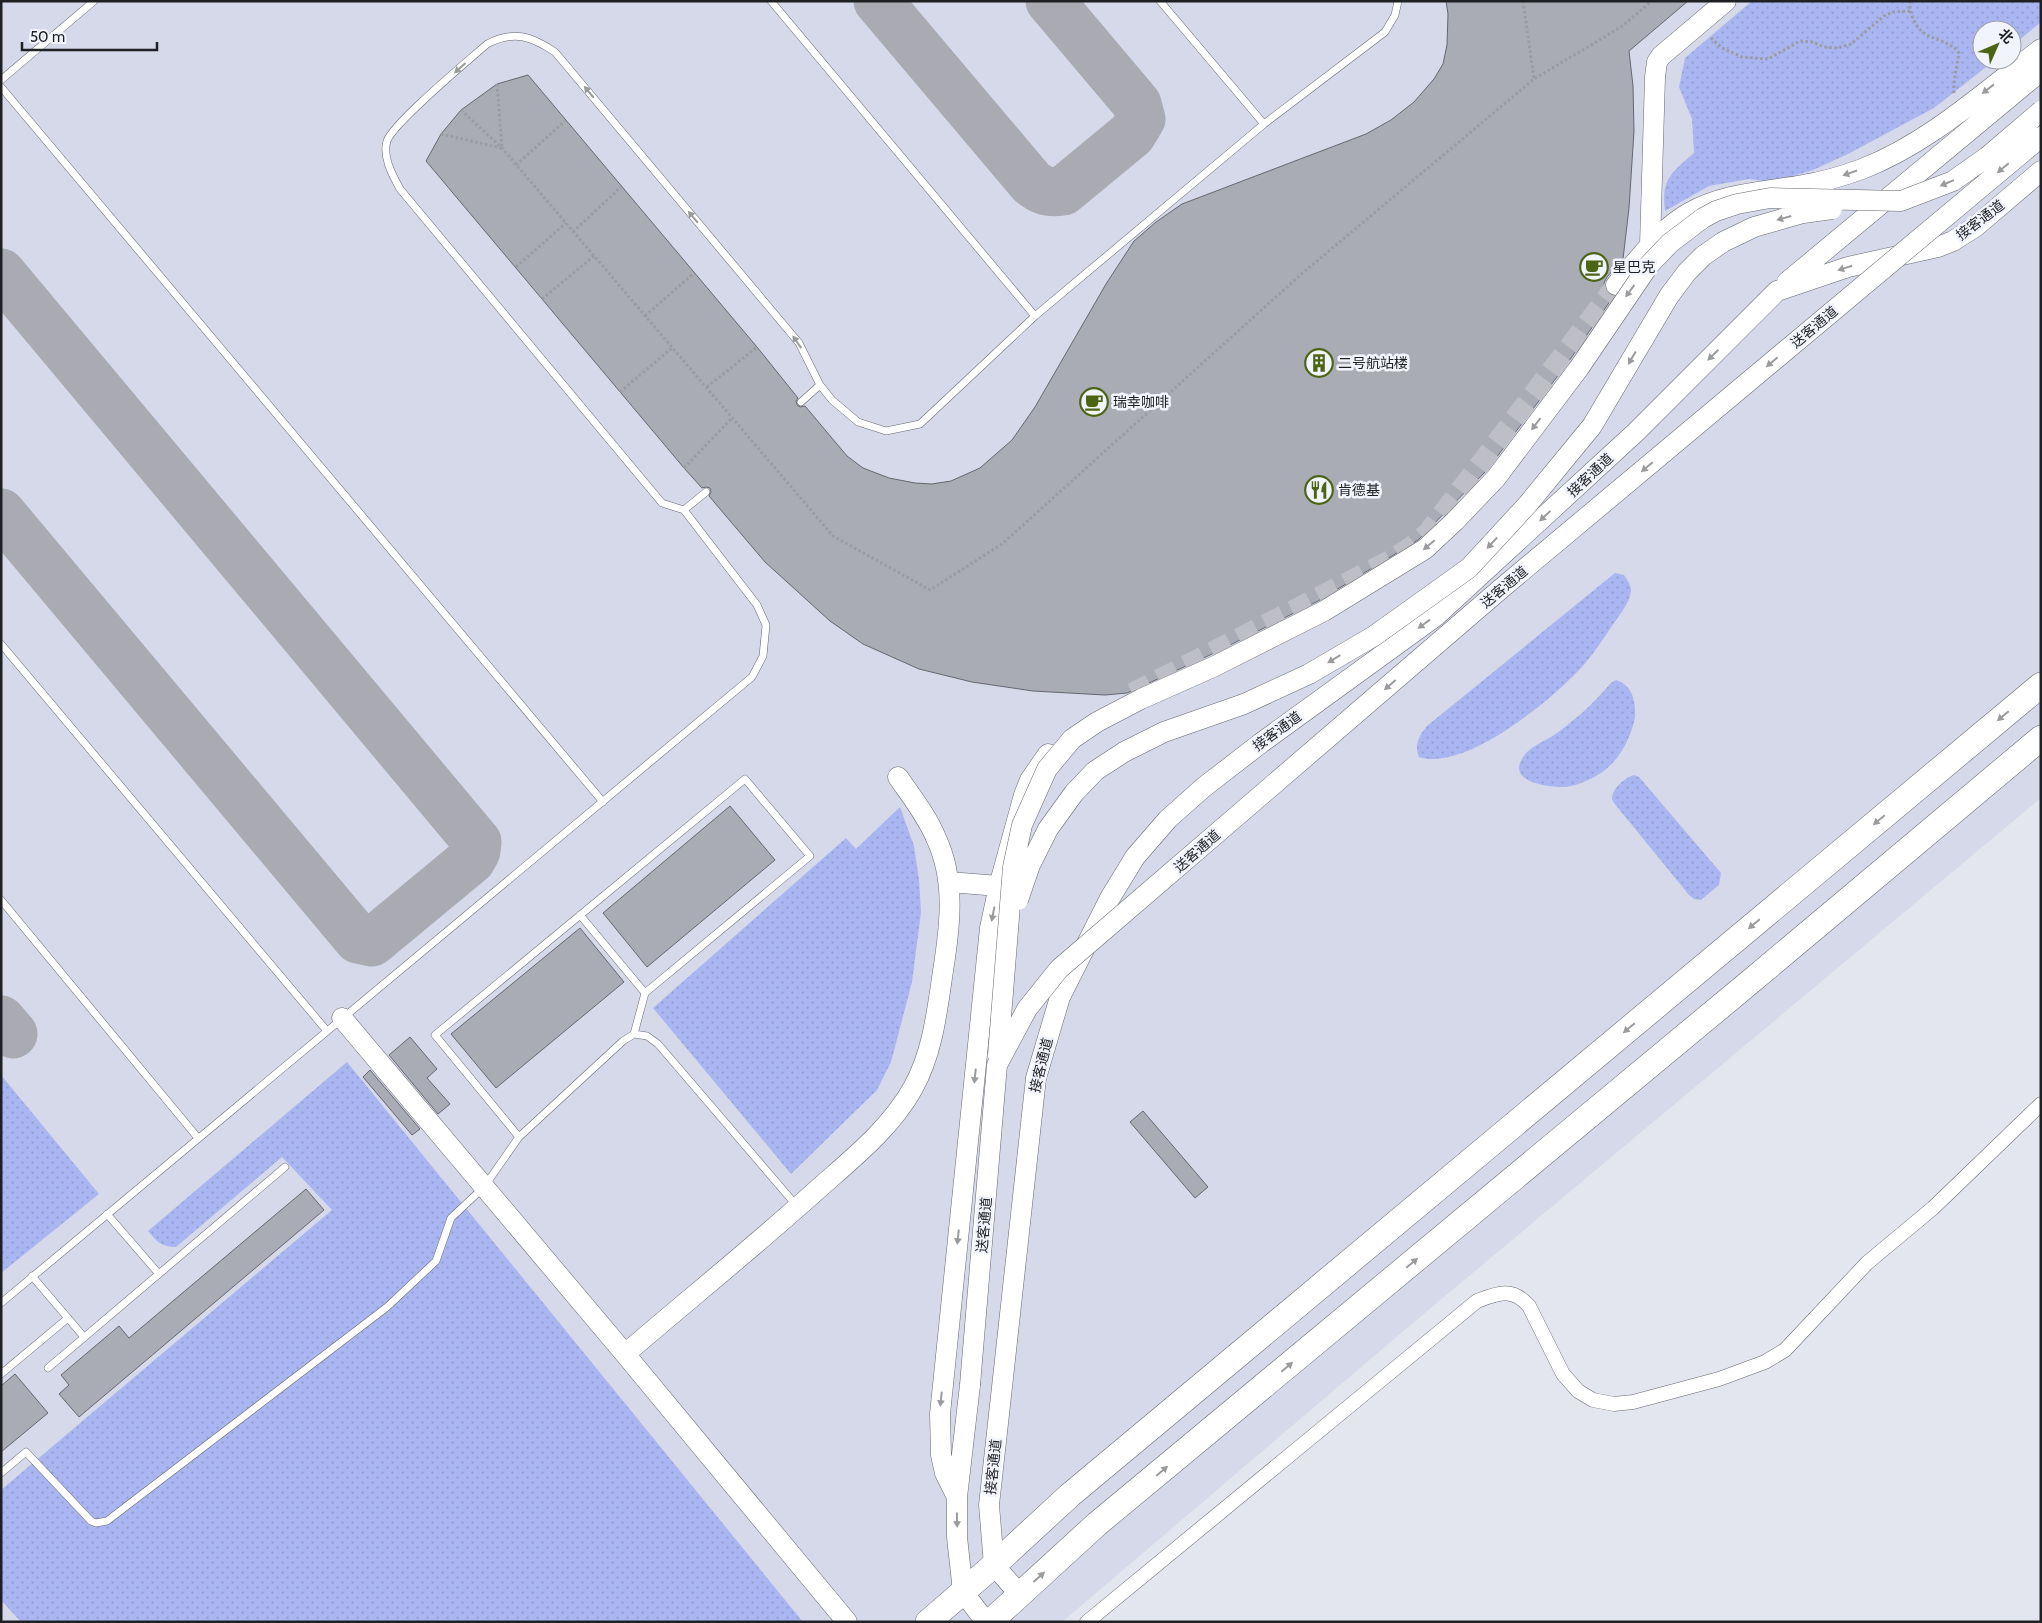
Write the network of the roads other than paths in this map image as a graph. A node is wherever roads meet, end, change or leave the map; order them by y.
1 (94, 1) edge
2 (771, 1) edge
3 (1160, 1) edge
4 (1398, 1) edge
5 (1726, 1) edge
6 (2041, 49) edge
7 (2041, 71) edge
8 (1, 80) edge
9 (1, 86) edge
10 (2041, 111) edge
11 (1264, 124) junction
12 (2041, 137) edge
13 (2041, 171) edge
14 (1901, 201) junction
15 (1650, 245) junction
16 (1616, 285) tunnel mouth
17 (1777, 291) junction
18 (1035, 316) junction
19 (820, 385) junction
20 (801, 402) dead end
21 (706, 492) dead end
22 (684, 510) junction
23 (1, 644) edge
24 (2041, 685) edge
25 (1132, 693) tunnel mouth
26 (2041, 738) edge
27 (898, 777) dead end
28 (603, 802) junction
29 (949, 882) junction
30 (999, 886) junction
31 (1, 900) edge
32 (580, 915) junction
33 (1009, 926) junction
34 (645, 993) junction
35 (342, 1018) junction
36 (327, 1031) junction
37 (634, 1034) junction
38 (998, 1065) junction
39 (2041, 1104) edge
40 (519, 1137) junction
41 (198, 1138) junction
42 (285, 1167) dead end
43 (484, 1186) junction
44 (798, 1207) junction
45 (108, 1214) junction
46 (159, 1274) junction
47 (32, 1276) junction
48 (1, 1303) edge
49 (68, 1318) junction
50 (84, 1337) junction
51 (625, 1354) junction
52 (48, 1368) dead end
53 (1, 1374) edge
54 (1, 1473) edge
55 (956, 1497) junction
56 (994, 1565) junction
57 (963, 1592) junction
58 (1020, 1595) junction
59 (847, 1622) edge
60 (928, 1622) edge
61 (986, 1622) edge
62 (990, 1622) edge
63 (1087, 1622) edge

1 - 8 lane
2 - 18 lane
3 - 11 lane
4 - 11 lane
5 - 15 main road
6 -> 15 main road
7 - 17 main road
9 - 28 lane
10 -> 14 main road, 送客通道, bridge
11 - 18 lane
12 -> 38 main road, 送客通道, bridge
13 -> 17 main road, 接客通道
14 -> 33 main road, 送客通道, bridge
14 -> 33 main road, 送客通道, bridge
15 - 16 main road
17 -> 56 main road, 接客通道
18 - 19 lane
19 - 20 lane
19 -> 22 lane
21 - 22 lane
22 - 28 lane
23 - 36 lane
24 -> 56 highway
25 - 30 main road
58 -> 26 highway
27 - 29 main road
28 - 35 lane
29 - 30 main road
29 - 44 main road
30 -> 55 main road
31 - 41 lane
32 - 34 lane
32 - 34 lane
32 - 40 lane
33 - 38 main road, 送客通道, bridge
34 - 37 lane
35 - 36 lane
35 - 43 main road
36 - 41 lane
37 - 40 lane
37 - 44 lane
38 - 55 main road, 送客通道, bridge
39 - 63 street
40 - 43 lane
41 - 45 lane
42 - 46 lane
43 - 51 main road
43 - 54 lane
44 - 51 main road
45 - 46 lane
45 - 47 lane
46 - 50 lane
47 - 48 lane
47 - 49 lane
49 - 50 lane
49 - 53 lane
50 - 52 lane
51 - 59 main road
55 -> 57 main road
56 - 57 highway
56 - 58 main road
57 - 60 highway
57 - 61 main road
58 - 62 highway

